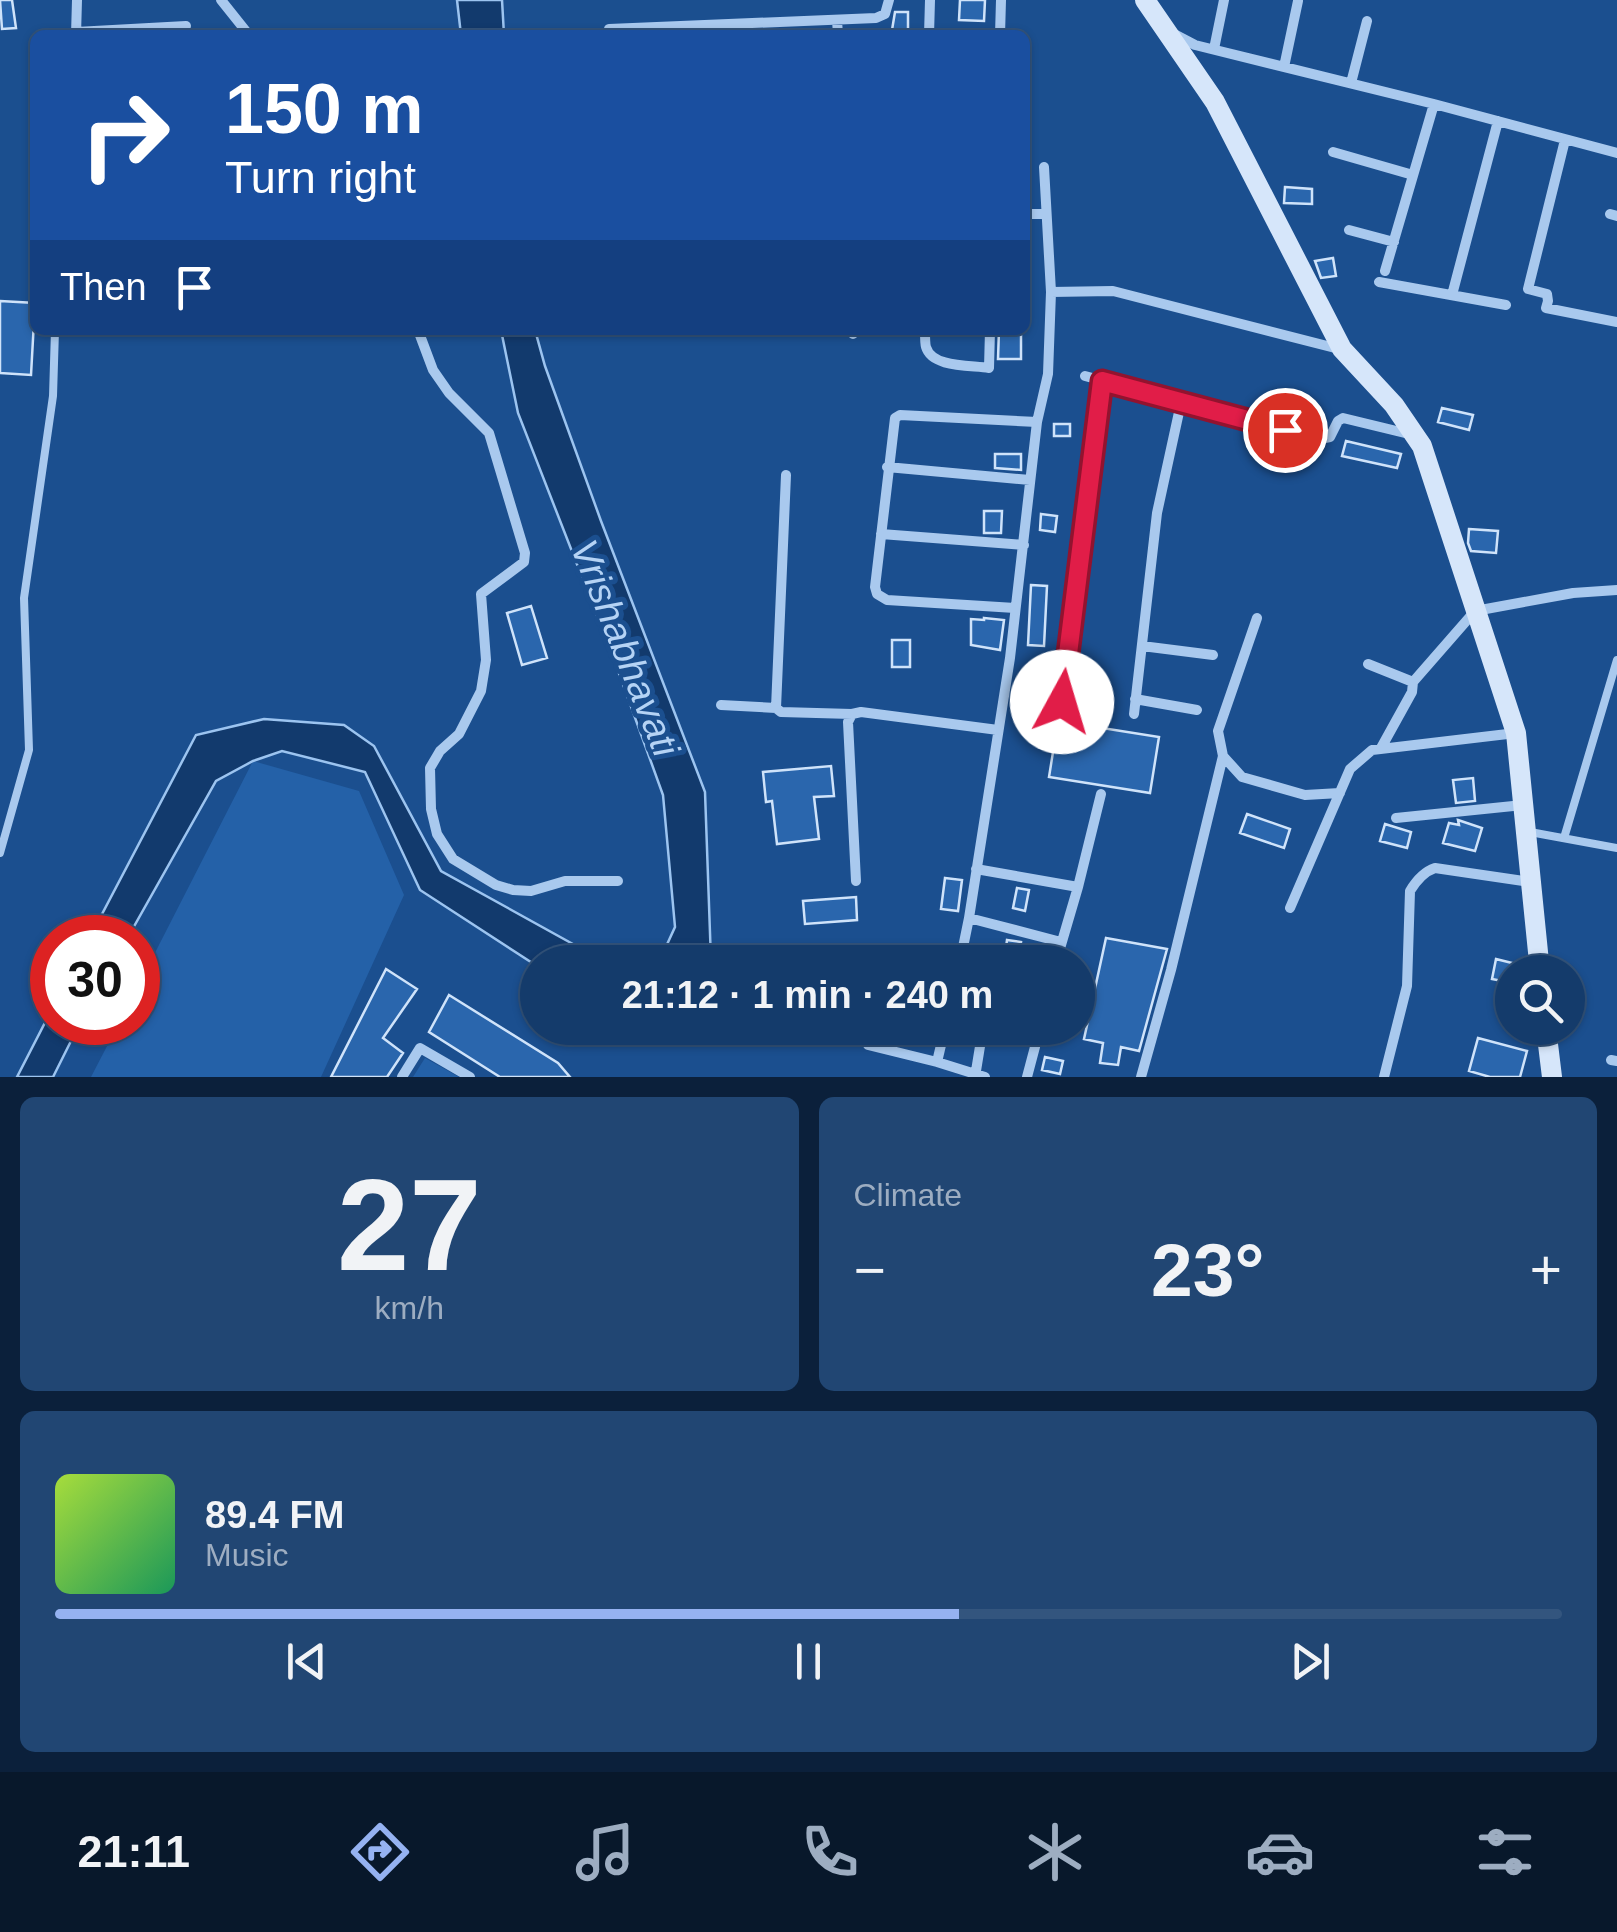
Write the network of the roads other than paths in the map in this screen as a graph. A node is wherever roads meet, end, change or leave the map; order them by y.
1 (77, 0) edge
2 (221, 0) edge
3 (889, 0) edge
4 (930, 0) edge
5 (1001, 0) edge
6 (1145, 0) edge
7 (1224, 0) edge
8 (1298, 1) edge
9 (837, 20) junction
10 (1368, 21) dead end
11 (186, 26) dead end
12 (609, 29) dead end
13 (1166, 29) junction
14 (76, 30) edge
15 (131, 30) edge
16 (245, 30) edge
17 (838, 30) edge
18 (929, 30) edge
19 (1000, 30) edge
20 (1214, 49) junction
21 (1284, 67) junction
22 (1351, 83) junction
23 (1434, 104) junction
24 (1498, 121) junction
25 (1565, 140) junction
26 (1333, 152) dead end
27 (1617, 153) edge
28 (1044, 166) dead end
29 (1413, 176) junction
30 (1030, 214) edge
31 (1046, 214) junction
32 (1349, 230) dead end
33 (1394, 242) junction
34 (1386, 271) dead end
35 (1379, 282) dead end
36 (1050, 292) junction
37 (1452, 295) junction
38 (1506, 305) dead end
39 (1617, 322) edge
40 (54, 335) edge
41 (420, 335) edge
42 (925, 335) edge
43 (990, 335) edge
44 (1342, 349) junction
45 (1085, 376) dead end
46 (1102, 381) junction
47 (1181, 403) junction
48 (1037, 422) junction
49 (1415, 435) junction
50 (888, 466) junction
51 (786, 475) dead end
52 (1030, 480) junction
53 (881, 534) junction
54 (1024, 545) junction
55 (1617, 590) edge
56 (1016, 608) junction
57 (1474, 610) junction
58 (1257, 618) dead end
59 (1142, 646) junction
60 (1212, 655) dead end
61 (1617, 660) edge
62 (1368, 664) dead end
63 (1413, 682) junction
64 (1136, 700) junction
65 (1062, 702) dead end
66 (722, 706) dead end
67 (776, 708) junction
68 (1197, 710) dead end
69 (852, 714) junction
70 (1134, 714) dead end
71 (998, 730) junction
72 (1516, 734) junction
73 (1381, 748) junction
74 (1223, 756) junction
75 (1340, 793) junction
76 (1101, 794) dead end
77 (1523, 806) junction
78 (1396, 818) dead end
79 (1526, 831) junction
80 (1564, 838) junction
81 (1617, 848) edge
82 (0, 853) edge
83 (976, 869) junction
84 (618, 881) dead end
85 (856, 881) dead end
86 (1531, 882) junction
87 (1078, 887) junction
88 (1290, 908) dead end
89 (969, 918) junction
90 (1061, 942) junction
91 (963, 945) edge
92 (1060, 945) edge
93 (1538, 955) edge
94 (868, 1045) dead end
95 (941, 1045) edge
96 (982, 1045) edge
97 (1036, 1045) edge
98 (1548, 1045) edge
99 (937, 1062) junction
100 (979, 1076) edge
101 (402, 1077) edge
102 (470, 1077) edge
103 (1028, 1077) edge
104 (1141, 1077) edge
105 (1384, 1077) edge
106 (1552, 1077) edge

1 - 14 street
2 - 16 street
3 - 9 street
4 - 18 street
5 - 19 street
6 - 13 street
7 - 20 street
8 - 21 street
9 - 12 street
9 - 17 street
10 - 22 street
11 - 15 street
13 - 20 street
13 - 44 street
20 - 21 street
21 - 22 street
22 - 23 street
23 - 24 street
23 - 29 street
24 - 25 street
24 - 37 street
25 - 27 street
25 - 39 street
26 - 29 street
28 - 31 street
29 - 33 street
30 - 31 street
31 - 36 street
32 - 33 street
33 - 34 street
35 - 37 street
36 - 44 street
36 - 48 street
37 - 38 street
40 - 82 lane
41 - 84 street
42 - 43 street
44 - 49 street
45 - 46 street
46 - 47 street
46 - 65 street
47 - 49 street
47 - 59 street
48 - 50 street
48 - 52 street
49 - 57 street
50 - 52 street
50 - 53 street
51 - 67 street
52 - 54 street
53 - 54 street
53 - 56 street
54 - 56 street
55 - 57 street
56 - 71 street
57 - 63 street
57 - 72 street
58 - 74 street
59 - 60 street
59 - 64 street
61 - 80 lane
62 - 63 street
63 - 73 street
64 - 68 street
64 - 70 street
66 - 67 street
67 - 69 street
69 - 71 street
69 - 85 street
71 - 83 street
72 - 73 street
72 - 77 street
73 - 75 street
74 - 75 street
74 - 104 street
75 - 88 street
76 - 87 street
77 - 78 street
77 - 79 street
79 - 80 lane
79 - 86 street
80 - 81 lane
83 - 87 street
83 - 89 street
86 - 93 street
86 - 105 street
87 - 90 street
89 - 90 street
89 - 91 street
90 - 92 street
94 - 99 street
95 - 99 street
96 - 100 street
97 - 103 street
98 - 106 street
99 - 100 street
101 - 102 street

